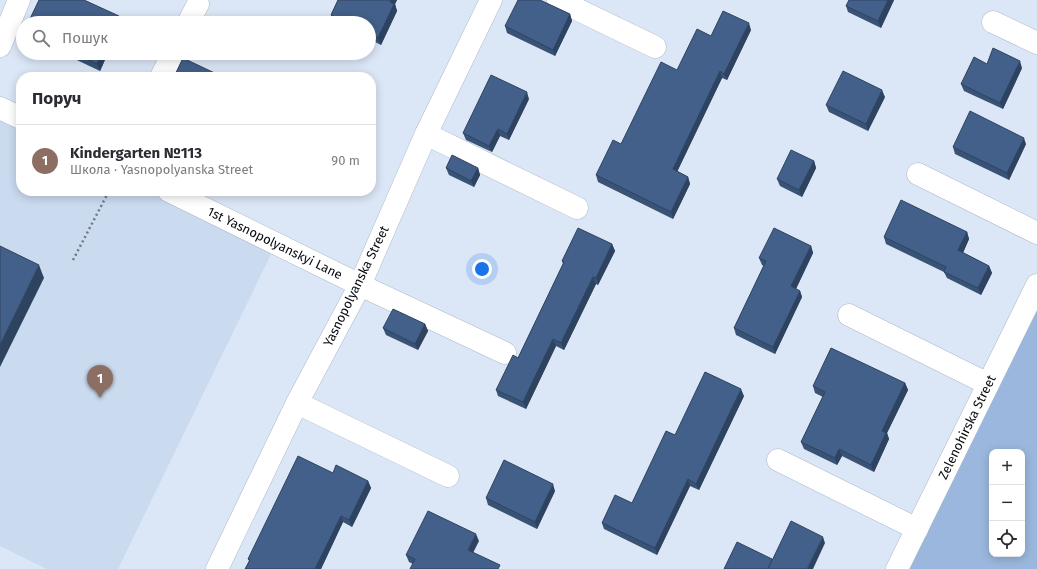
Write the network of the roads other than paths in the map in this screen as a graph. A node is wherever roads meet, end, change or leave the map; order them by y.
1 (19, 0) edge
2 (491, 0) edge
3 (558, 0) edge
4 (198, 4) dead end
5 (192, 16) edge
6 (993, 22) dead end
7 (1037, 43) edge
8 (0, 46) edge
9 (655, 47) dead end
10 (170, 60) edge
11 (164, 72) edge
12 (0, 108) edge
13 (16, 116) edge
14 (426, 134) junction
15 (918, 174) dead end
16 (179, 196) edge
17 (577, 208) dead end
18 (1037, 233) edge
19 (360, 285) junction
20 (1037, 285) edge
21 (849, 315) dead end
22 (505, 353) dead end
23 (988, 384) junction
24 (297, 403) junction
25 (778, 460) dead end
26 (448, 476) dead end
27 (917, 529) junction
28 (219, 568) edge
29 (897, 569) edge

1 - 8 street
2 - 14 street, Yasnopolyanska Street
3 - 9 street
4 - 5 street
6 - 7 street
10 - 11 street
12 - 13 street
14 - 17 street
14 - 19 street, Yasnopolyanska Street
15 - 18 street
16 - 19 street, 1st Yasnopolyanskyi Lane
19 - 22 street, 1st Yasnopolyanskyi Lane
19 - 24 street, Yasnopolyanska Street
20 - 23 street, Zelenohirska Street
21 - 23 street
23 - 27 street, Zelenohirska Street
24 - 26 street
24 - 28 street, Yasnopolyanska Street
25 - 27 street
27 - 29 street, Zelenohirska Street

